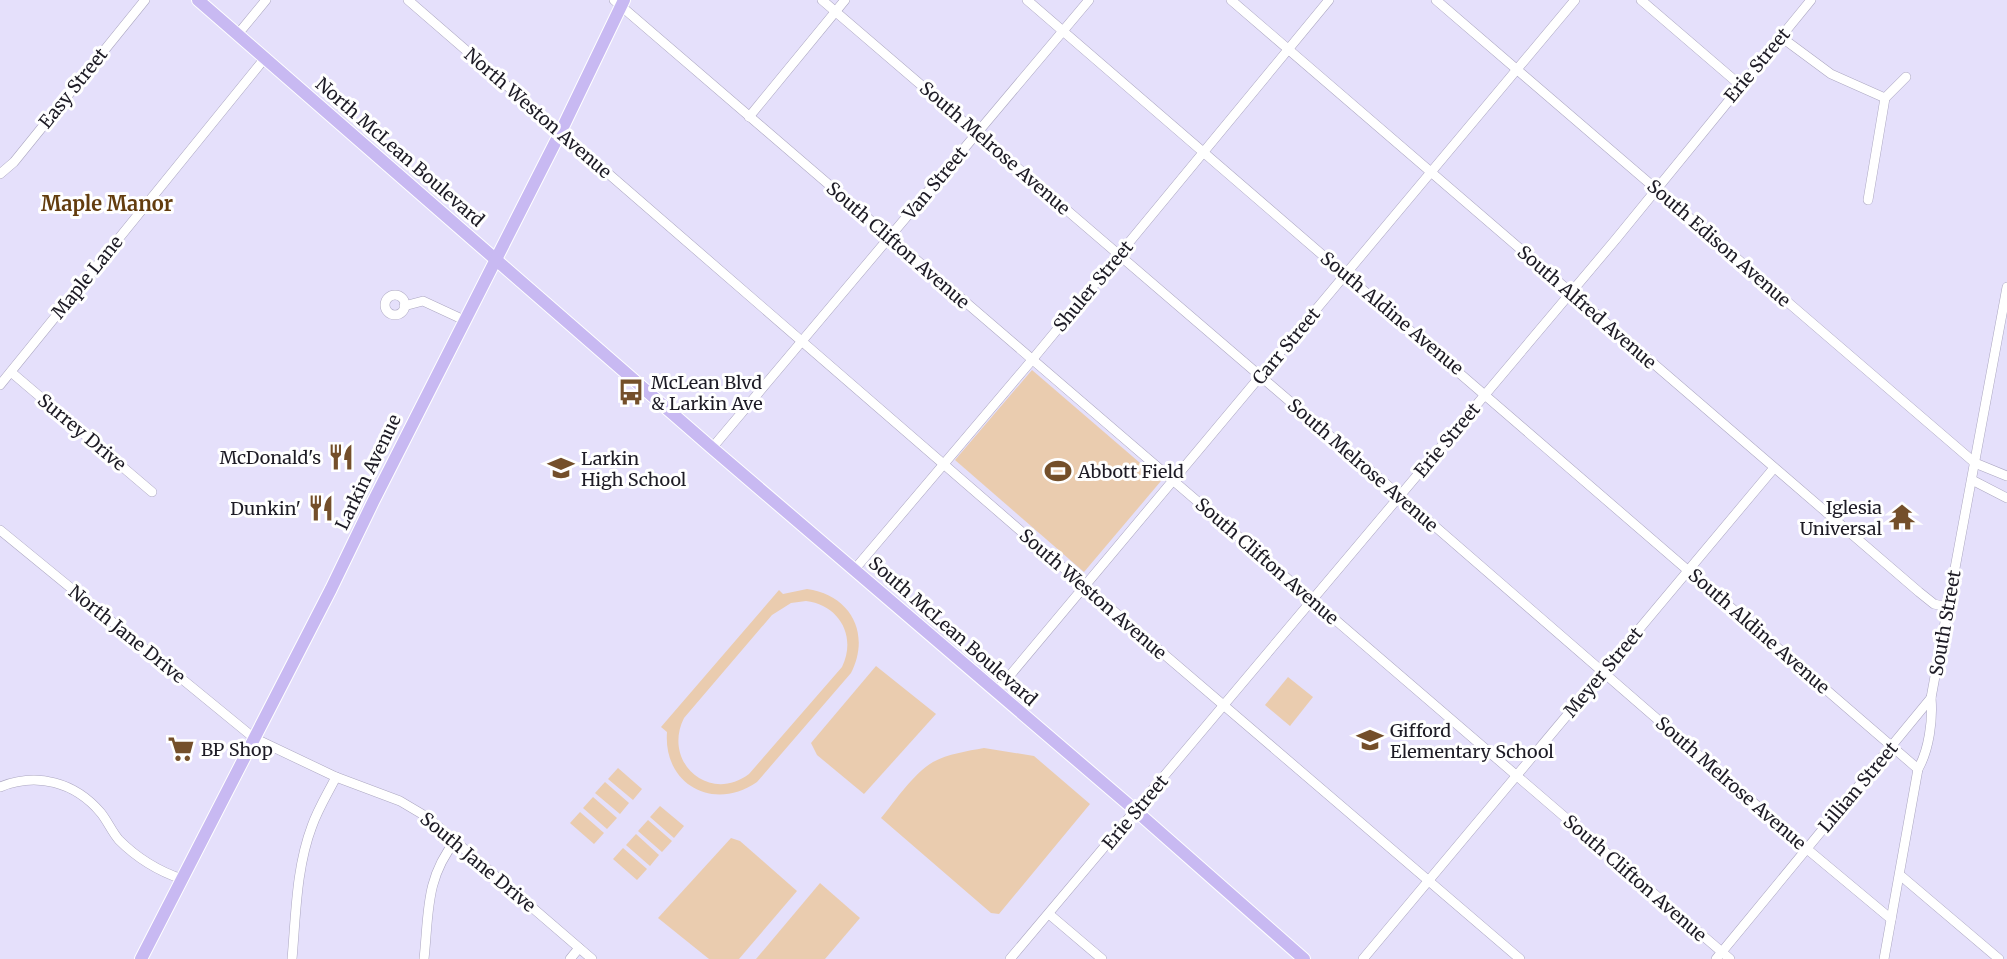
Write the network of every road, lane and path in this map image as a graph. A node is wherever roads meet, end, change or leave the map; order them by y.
1 (145, 0) edge
2 (198, 0) edge
3 (266, 0) edge
4 (408, 0) edge
5 (822, 0) edge
6 (845, 0) edge
7 (1027, 0) edge
8 (1089, 0) edge
9 (1231, 0) edge
10 (1329, 0) edge
11 (1436, 0) edge
12 (1575, 0) edge
13 (1641, 0) edge
14 (1795, 0) edge
15 (620, 2) edge
16 (1808, 4) edge
17 (835, 12) junction
18 (1063, 30) junction
19 (238, 34) junction
20 (1781, 37) junction
21 (1288, 49) junction
22 (265, 58) junction
23 (1517, 69) junction
24 (1906, 77) dead end
25 (1740, 85) junction
26 (1885, 98) junction
27 (749, 117) junction
28 (561, 131) junction
29 (977, 132) junction
30 (1204, 152) junction
31 (1431, 172) junction
32 (0, 174) edge
33 (1656, 190) junction
34 (1868, 200) dead end
35 (668, 226) joint
36 (890, 238) junction
37 (1119, 255) junction
38 (495, 259) junction
39 (1346, 274) junction
40 (2007, 287) edge
41 (1571, 292) junction
42 (404, 306) dead end
43 (464, 320) junction
44 (578, 332) joint
45 (802, 343) junction
46 (1032, 360) junction
47 (11, 372) junction
48 (1260, 377) junction
49 (0, 385) edge
50 (1486, 394) junction
51 (712, 448) junction
52 (1975, 463) junction
53 (944, 465) junction
54 (1774, 468) junction
55 (2007, 476) edge
56 (1174, 480) junction
57 (1972, 480) junction
58 (152, 492) dead end
59 (1400, 496) junction
60 (2007, 498) edge
61 (0, 530) edge
62 (854, 570) junction
63 (1689, 570) junction
64 (1085, 587) junction
65 (1312, 601) junction
66 (1947, 607) junction
67 (1602, 673) junction
68 (996, 692) junction
69 (1931, 698) junction
70 (1224, 706) junction
71 (254, 738) junction
72 (1893, 746) junction
73 (1918, 769) junction
74 (1516, 776) junction
75 (336, 777) junction
76 (0, 787) edge
77 (1136, 811) junction
78 (456, 840) junction
79 (1807, 849) junction
80 (1900, 874) junction
81 (182, 879) junction
82 (1428, 880) junction
83 (1049, 914) junction
84 (1891, 919) junction
85 (579, 948) junction
86 (1719, 956) edge
87 (141, 959) edge
88 (292, 959) edge
89 (424, 959) edge
90 (570, 959) edge
91 (592, 959) edge
92 (1010, 959) edge
93 (1102, 959) edge
94 (1304, 959) edge
95 (1363, 959) edge
96 (1520, 959) edge
97 (1730, 959) edge
98 (1884, 959) edge
99 (1999, 959) edge

1 - 32 street, Easy Street
2 - 19 main road, North McLean Boulevard
3 - 19 street
4 - 28 street, North Weston Avenue
5 - 17 street, South Melrose Avenue
6 - 17 street
7 - 18 street, South Aldine Avenue
8 - 18 street, Van Street
9 - 21 street, South Alfred Avenue
10 - 21 street, Shuler Street
11 - 23 street, South Edison Avenue
12 - 23 street, Carr Street
13 - 25 street
14 - 16 street
15 - 27 street, South Clifton Avenue
15 - 28 main road, Larkin Avenue
16 - 20 street, Erie Street
17 - 27 street
17 - 29 street, South Melrose Avenue
18 - 29 street, Van Street
18 - 30 street, South Aldine Avenue
19 - 22 main road, North McLean Boulevard
20 - 25 street, Erie Street
20 - 26 street
21 - 30 street, Shuler Street
21 - 31 street, South Alfred Avenue
22 - 38 main road, North McLean Boulevard
22 - 47 street, Maple Lane
23 - 31 street, Carr Street
23 - 33 street, South Edison Avenue
24 - 26 street
25 - 33 street, Erie Street
26 - 34 street
27 - 36 street, South Clifton Avenue
28 - 35 street, North Weston Avenue
28 - 38 main road, Larkin Avenue
29 - 36 street, Van Street
29 - 37 street, South Melrose Avenue
30 - 37 street, Shuler Street
30 - 39 street, South Aldine Avenue
31 - 39 street, Carr Street
31 - 41 street, South Alfred Avenue
33 - 41 street, Erie Street
33 - 52 street, South Edison Avenue
35 - 45 street, South Weston Avenue
36 - 45 street, Van Street
36 - 46 street, South Clifton Avenue
37 - 46 street, Shuler Street
37 - 48 street, South Melrose Avenue
38 - 43 main road, Larkin Avenue
38 - 44 main road, North McLean Boulevard
39 - 48 street, Carr Street
39 - 50 street, South Aldine Avenue
40 - 52 street, South Street
41 - 50 street, Erie Street
41 - 54 street, South Alfred Avenue
42 - 43 street
43 - 71 main road, Larkin Avenue
44 - 51 main road, South McLean Boulevard
45 - 51 street, Van Street
45 - 53 street, South Weston Avenue
46 - 53 street, Shuler Street
46 - 56 street, South Clifton Avenue
47 - 49 street, Maple Lane
47 - 58 street, Surrey Drive
48 - 56 street, Carr Street
48 - 59 street, South Melrose Avenue
50 - 59 street, Erie Street
50 - 63 street, South Aldine Avenue
51 - 62 main road, South McLean Boulevard
52 - 55 street, South Edison Avenue
52 - 57 street, South Street
53 - 62 street, Shuler Street
53 - 64 street, South Weston Avenue
54 - 63 street, Meyer Street
54 - 66 street, South Alfred Avenue
56 - 64 street, Carr Street
56 - 65 street, South Clifton Avenue
57 - 60 street
57 - 66 street, South Street
59 - 65 street, Erie Street
59 - 67 street, South Melrose Avenue
61 - 71 street, North Jane Drive
62 - 68 main road, South McLean Boulevard
63 - 67 street, Meyer Street
63 - 72 street, South Aldine Avenue
64 - 68 street, Carr Street
64 - 70 street, South Weston Avenue
65 - 70 street, Erie Street
65 - 74 street, South Clifton Avenue
66 - 69 street, South Street
67 - 74 street, Meyer Street
67 - 79 street, South Melrose Avenue
68 - 77 main road, South McLean Boulevard
69 - 72 street, Lillian Street
69 - 73 street, South Street
70 - 77 street, Erie Street
70 - 82 street, South Weston Avenue
71 - 75 street, South Jane Drive
71 - 81 main road, Larkin Avenue
72 - 73 street, South Aldine Avenue
72 - 79 street, Lillian Street
73 - 80 street, South Street
74 - 82 street, Meyer Street
74 - 86 street, South Clifton Avenue
75 - 78 street, South Jane Drive
75 - 88 street
76 - 81 street
77 - 83 street, Erie Street
77 - 94 main road, South McLean Boulevard
78 - 85 street, South Jane Drive
78 - 89 street
79 - 84 street, South Melrose Avenue
79 - 86 street, Lillian Street
80 - 84 street, South Street
80 - 99 street
81 - 87 main road, Larkin Avenue
82 - 95 street, Meyer Street
82 - 96 street, South Weston Avenue
83 - 92 street, Erie Street
83 - 93 street
84 - 98 street, South Street
85 - 90 street
85 - 91 street, South Jane Drive
86 - 97 street, South Clifton Avenue

